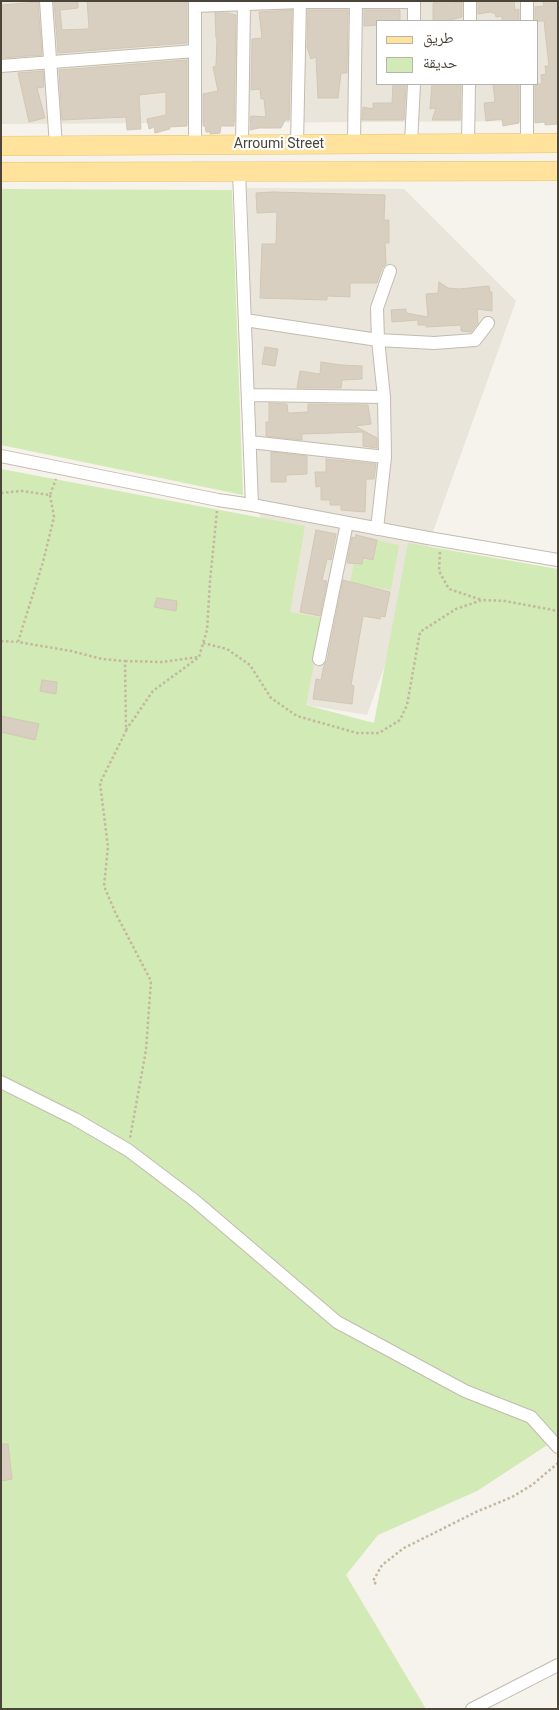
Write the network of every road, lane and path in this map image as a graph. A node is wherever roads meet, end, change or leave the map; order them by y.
1 (46, 1) edge
2 (356, 1) edge
3 (470, 1) edge
4 (527, 1) edge
5 (300, 2) edge
6 (414, 2) edge
7 (244, 3) edge
8 (195, 4) edge
9 (414, 20) edge
10 (470, 20) edge
11 (527, 20) edge
12 (195, 51) junction
13 (50, 63) junction
14 (1, 66) edge
15 (414, 85) edge
16 (469, 85) edge
17 (527, 85) edge
18 (354, 143) junction
19 (411, 143) junction
20 (468, 143) junction
21 (527, 143) junction
22 (558, 143) edge
23 (195, 144) junction
24 (242, 144) junction
25 (297, 144) junction
26 (1, 146) edge
27 (56, 146) junction
28 (239, 171) junction
29 (558, 171) edge
30 (1, 172) edge
31 (390, 271) dead end
32 (245, 320) junction
33 (488, 323) dead end
34 (378, 340) junction
35 (248, 395) junction
36 (384, 397) junction
37 (250, 442) junction
38 (1, 456) edge
39 (385, 456) junction
40 (60, 467) junction
41 (1, 494) edge
42 (50, 495) junction
43 (218, 500) junction
44 (252, 505) junction
45 (347, 523) junction
46 (378, 529) junction
47 (441, 540) junction
48 (558, 560) edge
49 (482, 600) junction
50 (558, 611) edge
51 (1, 641) edge
52 (18, 642) junction
53 (203, 643) junction
54 (199, 657) junction
55 (318, 659) dead end
56 (125, 661) junction
57 (126, 731) junction
58 (1, 1082) edge
59 (128, 1150) junction
60 (558, 1447) edge
61 (558, 1463) edge
62 (376, 1584) dead end
63 (558, 1666) edge
64 (472, 1709) edge

1 - 13 street
2 - 5 street
2 - 6 street
2 - 18 street
3 - 10 street
4 - 11 street
5 - 7 street
5 - 25 street
6 - 9 street
7 - 8 street
7 - 24 street
8 - 12 street
12 - 13 street
12 - 23 street
13 - 14 street
13 - 27 street
15 - 19 street
16 - 20 street
17 - 21 street
18 - 19 main road, Arroumi Street
18 - 25 main road, Arroumi Street
19 - 20 main road, Arroumi Street
20 - 21 main road, Arroumi Street
21 - 22 main road, Arroumi Street
23 - 24 main road, Arroumi Street
23 - 27 main road, Arroumi Street
24 - 25 main road, Arroumi Street
26 - 27 main road, Arroumi Street
28 - 29 main road, Arroumi Street
28 - 30 main road, Arroumi Street
28 - 32 street
31 - 34 street
32 - 34 street
32 - 35 street
33 - 34 street
34 - 36 street
35 - 36 street
35 - 37 street
36 - 39 street
37 - 39 street
37 - 44 street
38 - 40 street
39 - 46 street
40 - 42 path
40 - 43 street
41 - 42 path
42 - 52 path
43 - 44 street
43 - 53 path
44 - 45 street
45 - 46 street
45 - 55 street
46 - 47 street
47 - 48 street
47 - 49 path
49 - 50 path
49 - 53 path
51 - 52 path
52 - 56 path
53 - 54 path
54 - 56 path
54 - 57 path
56 - 57 path
57 - 59 path
58 - 59 street
59 - 60 street
61 - 62 path
63 - 64 street

